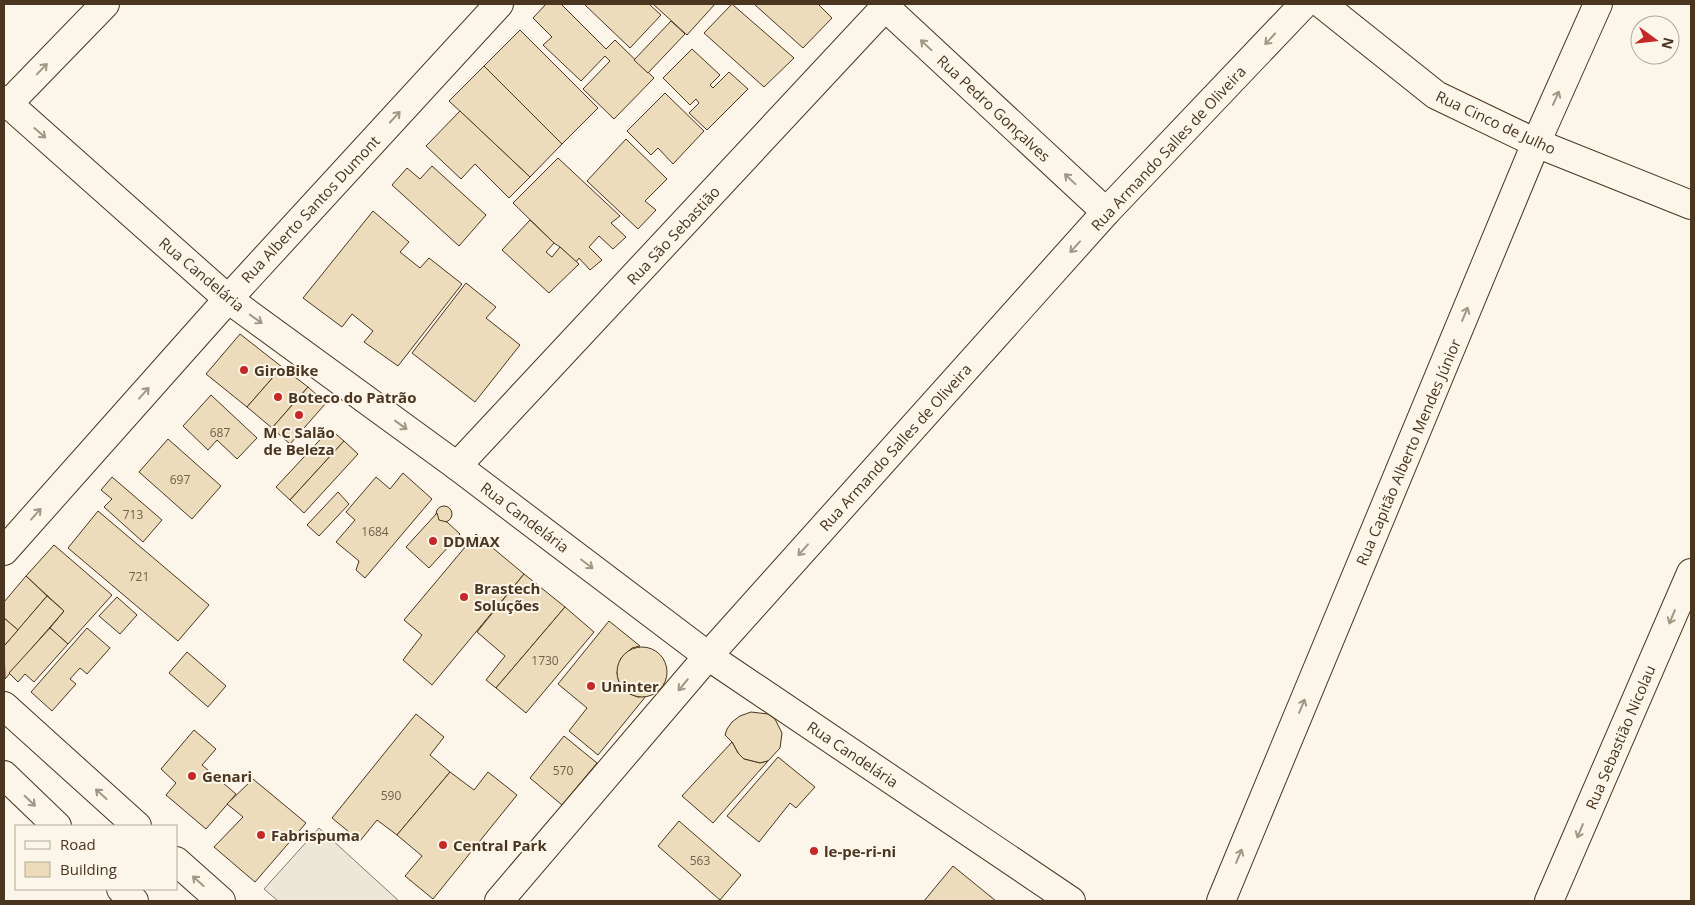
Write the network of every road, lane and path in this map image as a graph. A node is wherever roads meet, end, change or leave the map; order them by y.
1 (105, 4) edge
2 (499, 4) edge
3 (1304, 4) edge
4 (1322, 4) edge
5 (1598, 4) edge
6 (885, 5) edge
7 (6, 102) edge
8 (1536, 143) junction
9 (1691, 205) edge
10 (1106, 212) junction
11 (228, 298) junction
12 (457, 466) junction
13 (4, 550) edge
14 (1691, 573) edge
15 (708, 656) junction
16 (4, 706) edge
17 (4, 775) edge
18 (56, 825) edge
19 (136, 825) edge
20 (178, 863) edge
21 (122, 890) edge
22 (134, 901) edge
23 (221, 901) edge
24 (499, 901) edge
25 (1071, 901) edge
26 (1221, 901) edge
27 (1549, 901) edge

7 -> 1 street
11 -> 2 street, Rua Alberto Santos Dumont
3 -> 10 street, Rua Armando Salles de Oliveira
4 - 8 street, Rua Cinco de Julho
8 -> 5 street, Rua Capitão Alberto Mendes Júnior
10 -> 6 street, Rua Pedro Gonçalves
6 - 12 street, Rua São Sebastião
7 -> 11 street, Rua Candelária
8 - 9 street, Rua Cinco de Julho
26 -> 8 street, Rua Capitão Alberto Mendes Júnior
10 -> 15 street, Rua Armando Salles de Oliveira
11 -> 12 street, Rua Candelária
13 -> 11 street, Rua Alberto Santos Dumont
12 -> 15 street, Rua Candelária
14 -> 27 street, Rua Sebastião Nicolau
15 -> 24 street, Rua Armando Salles de Oliveira
15 - 25 street, Rua Candelária
19 -> 16 street
17 -> 18 street
23 -> 20 street
21 - 22 street

